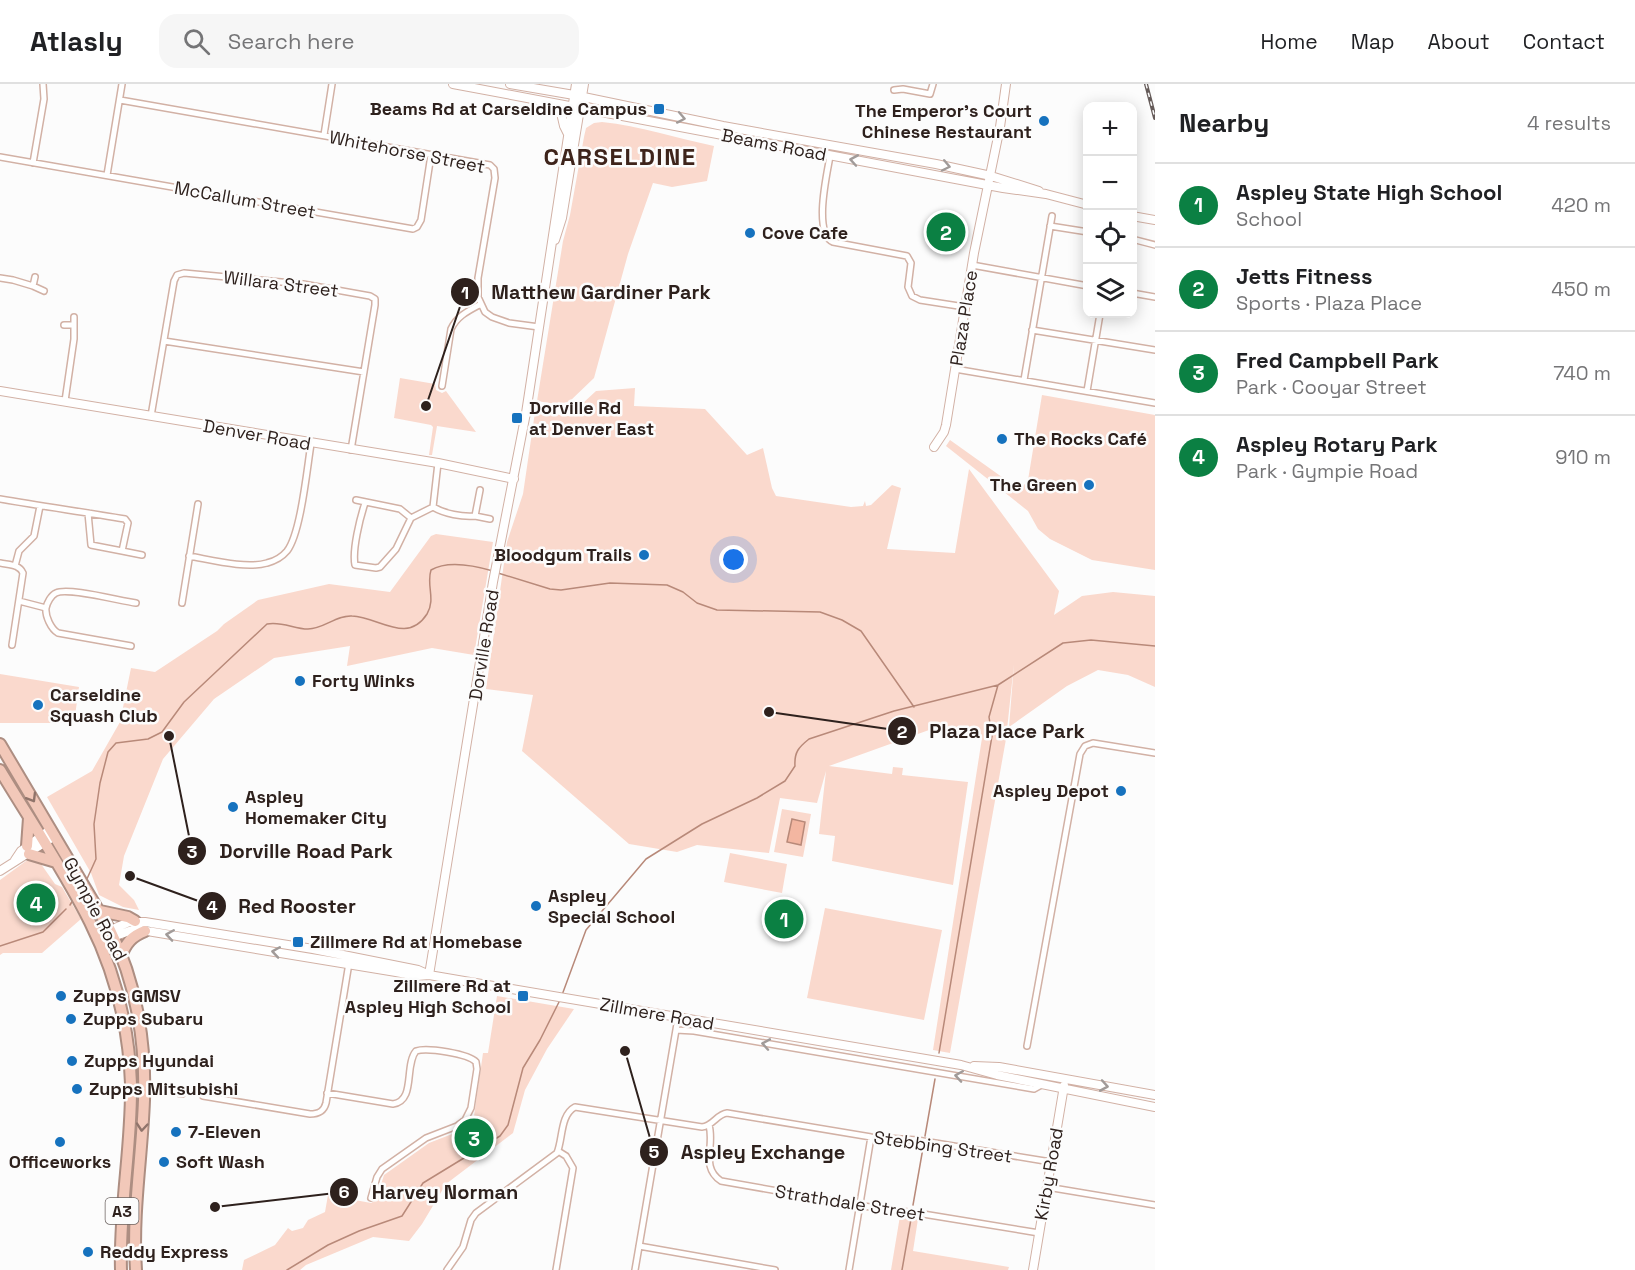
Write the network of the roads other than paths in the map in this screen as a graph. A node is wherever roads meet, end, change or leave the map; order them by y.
1 (43, 84) edge
2 (123, 84) edge
3 (332, 84) edge
4 (453, 84) edge
5 (510, 84) edge
6 (576, 84) edge
7 (584, 84) edge
8 (933, 84) edge
9 (1006, 84) edge
10 (894, 90) dead end
11 (578, 96) junction
12 (120, 100) junction
13 (559, 104) junction
14 (576, 107) junction
15 (568, 134) junction
16 (324, 135) junction
17 (431, 154) junction
18 (830, 156) junction
19 (0, 157) edge
20 (33, 163) junction
21 (107, 175) junction
22 (991, 176) junction
23 (988, 186) junction
24 (1046, 194) junction
25 (1083, 204) edge
26 (1052, 216) dead end
27 (1137, 217) edge
28 (1155, 220) edge
29 (1050, 226) junction
30 (1083, 231) edge
31 (1137, 240) edge
32 (553, 244) junction
33 (1155, 245) edge
34 (972, 265) junction
35 (35, 277) dead end
36 (0, 278) edge
37 (1041, 278) junction
38 (1083, 285) edge
39 (33, 286) junction
40 (44, 291) dead end
41 (1137, 294) edge
42 (1155, 297) edge
43 (481, 304) junction
44 (965, 307) junction
45 (74, 317) dead end
46 (1099, 318) edge
47 (64, 325) dead end
48 (74, 325) junction
49 (539, 327) junction
50 (1032, 330) junction
51 (164, 341) junction
52 (1096, 341) junction
53 (1155, 350) edge
54 (956, 369) junction
55 (364, 372) junction
56 (1024, 380) junction
57 (442, 386) dead end
58 (0, 391) edge
59 (1088, 391) junction
60 (65, 401) junction
61 (1155, 403) edge
62 (151, 416) junction
63 (311, 444) junction
64 (933, 447) dead end
65 (351, 450) junction
66 (438, 464) junction
67 (514, 479) junction
68 (480, 490) dead end
69 (0, 499) edge
70 (356, 500) dead end
71 (365, 503) junction
72 (198, 504) dead end
73 (40, 506) junction
74 (433, 507) junction
75 (88, 513) junction
76 (475, 516) junction
77 (411, 518) junction
78 (490, 519) dead end
79 (122, 551) junction
80 (142, 555) dead end
81 (189, 556) junction
82 (0, 563) edge
83 (356, 565) junction
84 (15, 566) junction
85 (348, 567) dead end
86 (19, 601) junction
87 (136, 603) dead end
88 (182, 603) dead end
89 (45, 608) junction
90 (12, 645) dead end
91 (131, 646) dead end
92 (0, 744) edge
93 (1155, 753) edge
94 (0, 770) edge
95 (29, 818) junction
96 (53, 832) junction
97 (42, 840) junction
98 (28, 850) junction
99 (56, 862) junction
100 (0, 871) edge
101 (97, 906) junction
102 (135, 921) junction
103 (145, 931) junction
104 (112, 933) junction
105 (98, 939) junction
106 (121, 956) junction
107 (349, 960) junction
108 (429, 975) junction
109 (678, 1018) junction
110 (676, 1030) junction
111 (1027, 1046) dead end
112 (886, 1052) junction
113 (885, 1064) junction
114 (961, 1065) junction
115 (1065, 1079) junction
116 (1043, 1084) junction
117 (131, 1086) junction
118 (144, 1088) junction
119 (1064, 1089) junction
120 (1082, 1092) junction
121 (327, 1093) junction
122 (182, 1094) dead end
123 (1155, 1095) edge
124 (203, 1096) dead end
125 (1062, 1100) junction
126 (1155, 1107) edge
127 (661, 1120) junction
128 (709, 1125) junction
129 (871, 1137) junction
130 (558, 1151) junction
131 (1051, 1162) junction
132 (1047, 1187) junction
133 (370, 1198) dead end
134 (1155, 1205) edge
135 (860, 1206) junction
136 (1039, 1233) junction
137 (639, 1246) junction
138 (121, 1270) edge
139 (136, 1270) edge
140 (447, 1270) edge
141 (556, 1270) edge
142 (634, 1270) edge
143 (775, 1270) edge
144 (849, 1270) edge
145 (1033, 1270) edge

1 - 20 street
2 - 12 street
3 - 16 street
4 - 13 main road, Beams Road
5 - 11 main road, Beams Road
6 - 11 main road, Dorville Road
7 - 11 main road, Dorville Road
8 - 10 street
9 - 22 main road
11 - 14 main road, Dorville Road
11 -> 22 main road, Beams Road
12 - 16 street, Whitehorse Street
12 - 21 street
13 - 14 main road, Beams Road
13 - 15 main road
14 - 15 main road, Dorville Road
14 - 18 main road, Beams Road
14 - 32 main road, Dorville Road
15 - 32 main road, Dorville Road
16 - 17 street, Whitehorse Street
17 - 21 street, McCallum Street
17 - 43 street, Whitehorse Street
23 -> 18 main road, Beams Road
18 - 44 street
19 - 20 street, McCallum Street
20 - 21 street, McCallum Street
22 - 23 main road
22 - 24 main road, Beams Road
23 - 24 main road, Beams Road
23 - 34 main road, Plaza Place
24 - 25 main road, Beams Road
26 - 29 street
27 - 28 main road
29 - 30 street
29 - 37 street
31 - 33 street
32 - 49 main road, Dorville Road
34 - 37 street
34 - 44 main road, Plaza Place
35 - 39 street
36 - 39 street
37 - 38 street
37 - 50 street
39 - 40 street
41 - 42 street
43 - 49 street
43 - 57 street
44 - 54 main road, Plaza Place
45 - 48 street
46 - 52 street
47 - 48 street
48 - 60 street
49 - 67 main road, Dorville Road
50 - 52 street
50 - 56 street
51 - 55 street
51 - 55 street, Willara Street
51 - 62 street, Willara Street
52 - 53 street
52 - 59 street
54 - 56 street
54 - 64 main road, Plaza Place
55 - 65 street, Willara Street
56 - 59 street
58 - 60 main road, Denver Road
59 - 61 street
60 - 62 main road, Denver Road
62 - 63 main road, Denver Road
63 - 65 main road, Denver Road
63 - 81 street
65 - 66 main road, Denver Road
66 - 67 main road, Denver Road
66 - 74 street
67 - 108 main road, Dorville Road
68 - 76 street
69 - 73 street
70 - 71 street
71 - 77 street
71 - 83 street
72 - 81 street
73 - 75 street
73 - 84 street
74 - 76 street
74 - 77 street
75 - 79 street
75 - 79 street
76 - 78 street
77 - 83 street
79 - 80 street
81 - 88 street
82 - 84 street
83 - 85 street
84 - 86 street
86 - 89 street
86 - 90 street
87 - 89 street
89 - 91 street
92 -> 96 highway, Gympie Road / A3
93 - 111 street
94 - 95 highway, Gympie Road / A3
95 - 97 highway, Gympie Road / A3
95 - 98 highway
96 - 97 main road
96 - 101 highway, Gympie Road / A3
97 - 98 main road
97 - 99 highway, Gympie Road / A3
98 - 99 highway
98 - 100 main road
99 - 105 highway, Gympie Road / A3
101 - 102 highway
101 - 104 highway, Gympie Road / A3
102 - 104 main road, Zillmere Road
102 - 107 main road, Zillmere Road
103 - 104 main road, Zillmere Road
103 - 106 highway
107 -> 103 main road, Zillmere Road
104 - 105 main road, Zillmere Road
104 - 106 highway, Gympie Road / A3
105 - 117 highway, Gympie Road / A3
106 - 118 highway, Gympie Road / A3
107 - 108 main road, Zillmere Road
107 - 121 street
108 - 109 main road, Zillmere Road
109 - 110 street
109 - 112 main road, Zillmere Road
113 -> 110 street, Zillmere Road
110 - 127 street
112 - 113 street
112 - 114 main road, Zillmere Road
116 -> 113 street, Zillmere Road
114 - 115 main road, Zillmere Road
114 - 116 main road, Zillmere Road
115 - 119 main road, Kirby Road
115 -> 123 main road, Zillmere Road
116 - 119 main road, Zillmere Road
117 - 118 street
117 - 138 highway, Gympie Road / A3
118 - 122 street
118 -> 139 highway, Gympie Road / A3
119 - 120 main road, Zillmere Road
119 - 125 main road, Kirby Road
120 - 125 main road
120 - 126 main road, Zillmere Road
121 - 124 street
121 - 133 street
125 - 131 main road, Kirby Road
127 - 128 street, Stebbing Street
127 - 130 street, Stebbing Street
127 - 137 street
128 - 129 street, Stebbing Street
128 - 135 street, Strathdale Street
129 - 131 street, Stebbing Street
129 - 135 street
130 - 140 street
130 - 141 street
131 - 132 main road, Kirby Road
132 - 134 street
132 - 136 main road, Kirby Road
135 - 136 street, Strathdale Street
135 - 144 street
136 - 145 main road, Kirby Road
137 - 142 street
137 - 143 street

